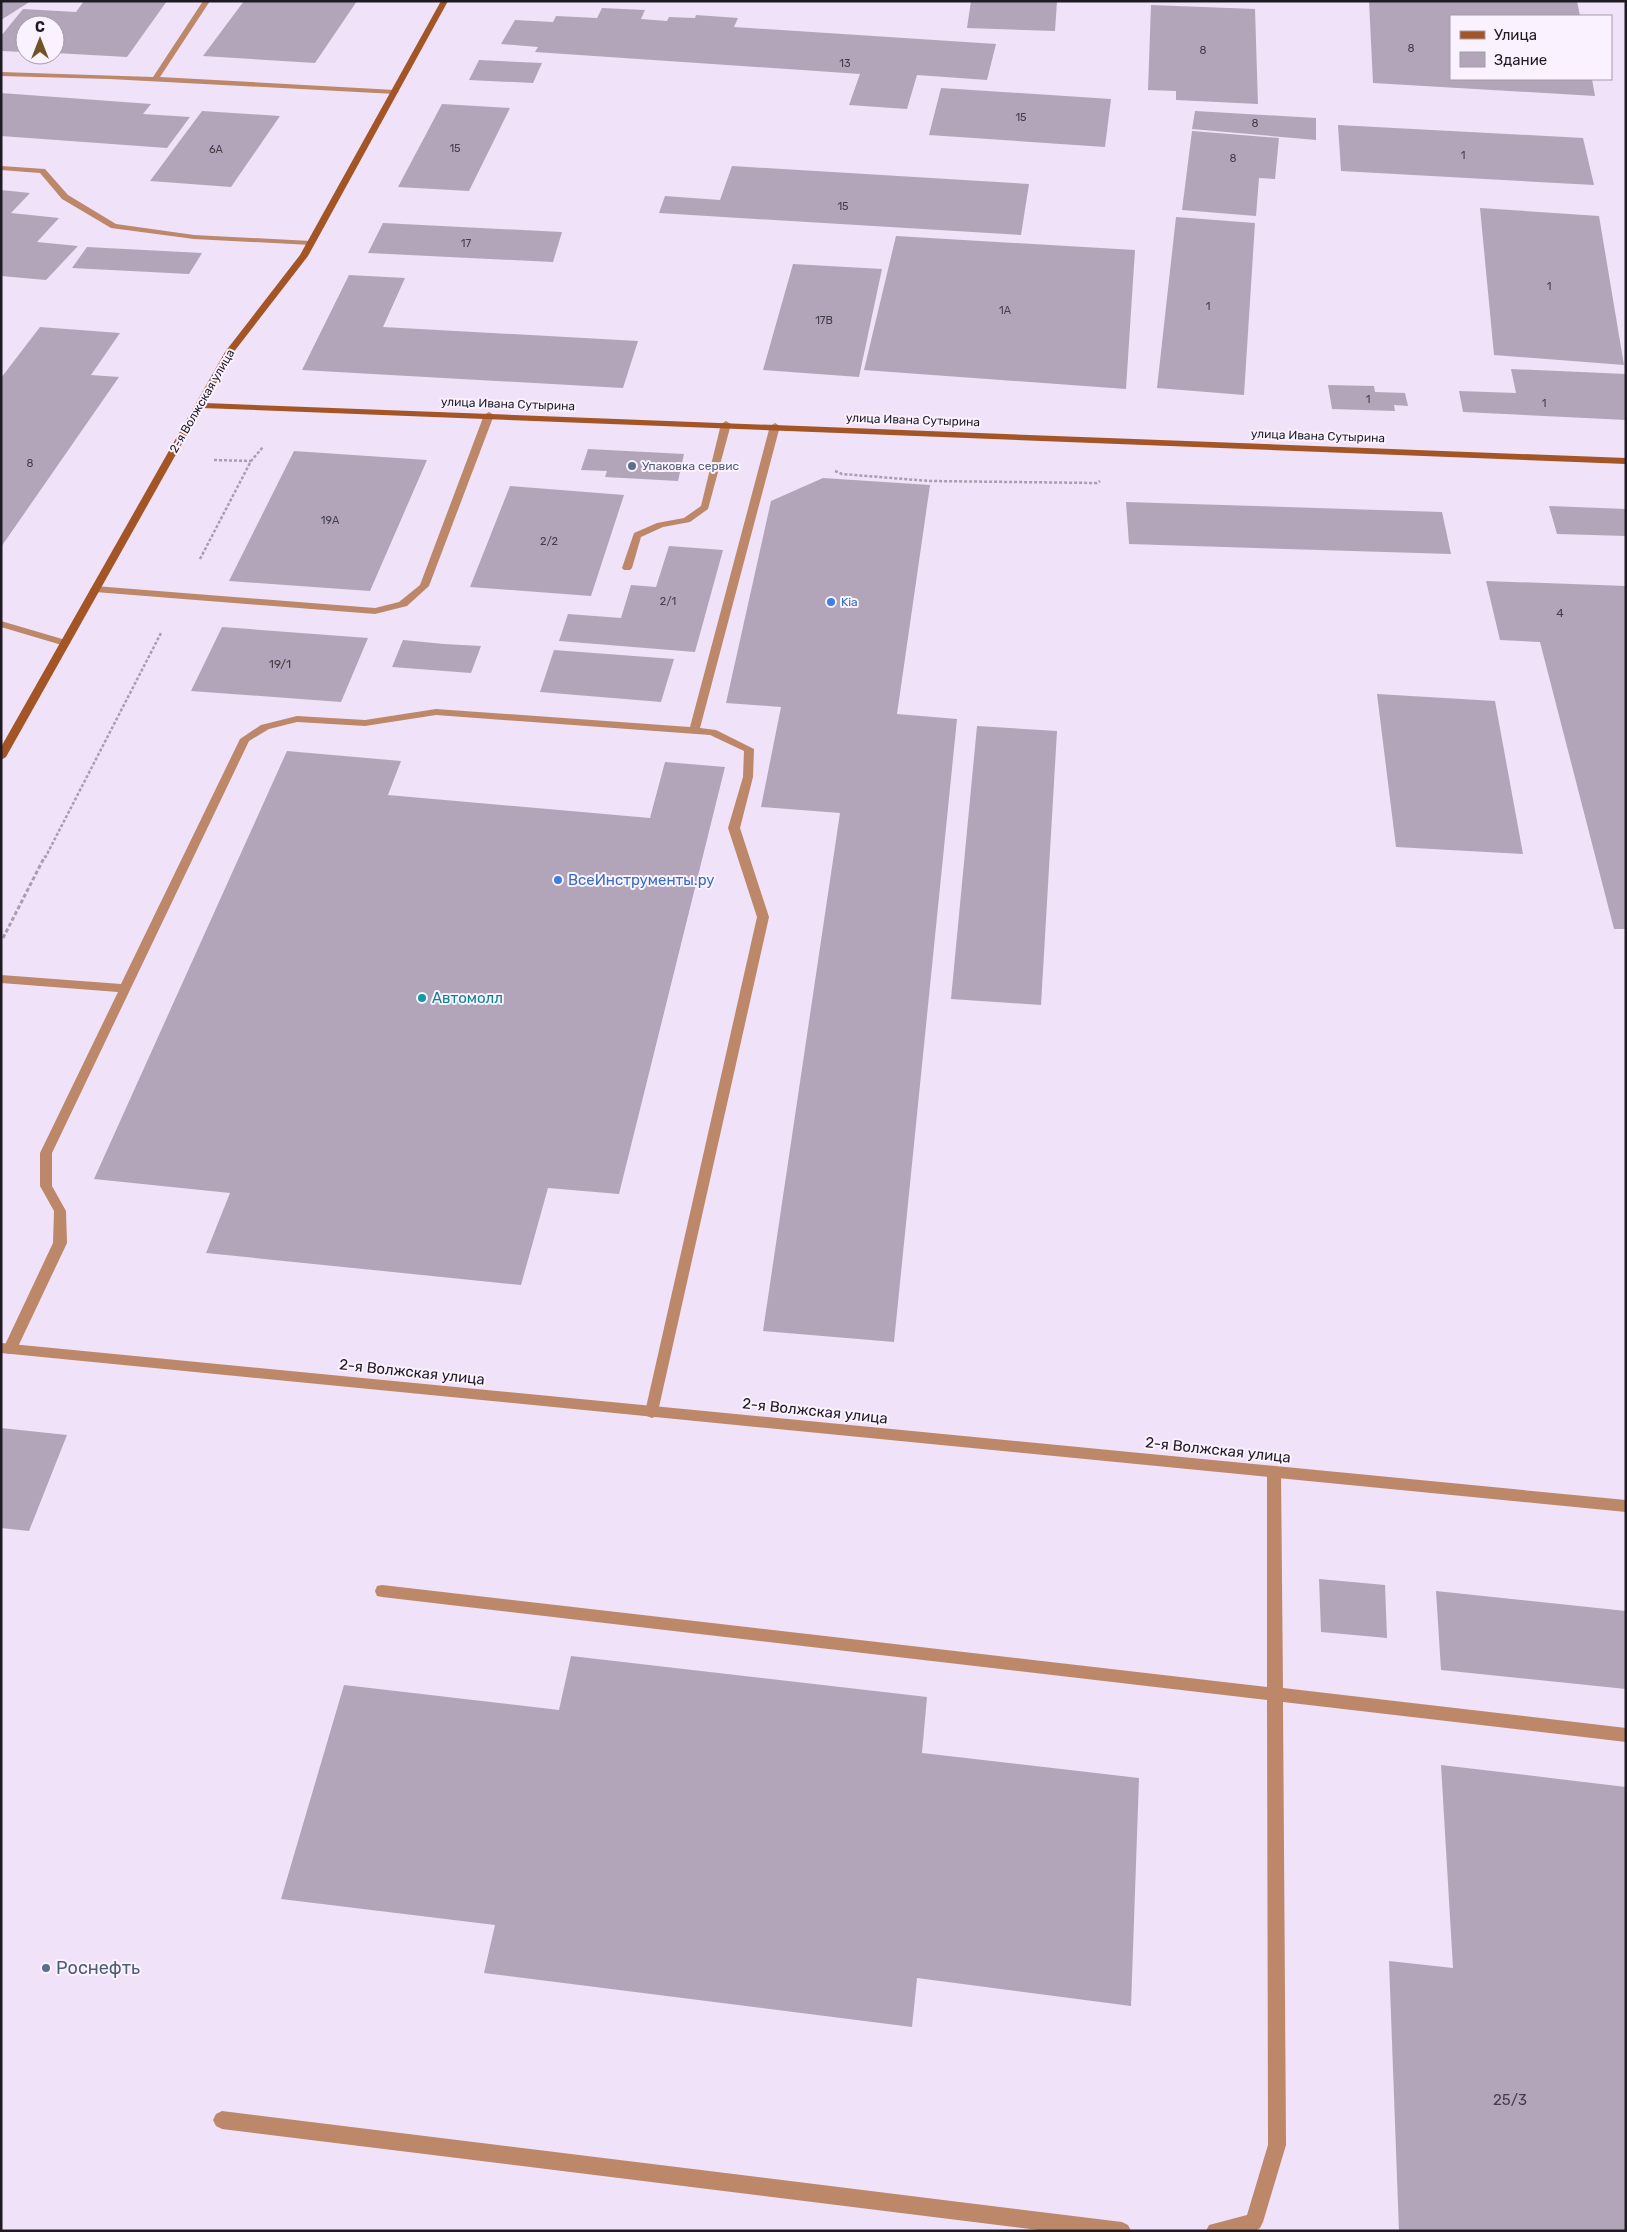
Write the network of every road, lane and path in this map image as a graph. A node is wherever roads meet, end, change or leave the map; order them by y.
1 (207, 1) edge
2 (445, 1) edge
3 (1, 74) edge
4 (155, 80) junction
5 (395, 92) junction
6 (1, 168) edge
7 (311, 243) junction
8 (200, 404) junction
9 (488, 415) junction
10 (726, 424) junction
11 (775, 426) junction
12 (210, 460) dead end
13 (251, 461) dead end
14 (1626, 461) edge
15 (627, 568) dead end
16 (96, 589) junction
17 (1, 624) edge
18 (65, 642) junction
19 (694, 731) junction
20 (1, 756) edge
21 (1, 978) edge
22 (125, 988) junction
23 (6, 1349) edge
24 (652, 1412) junction
25 (1274, 1472) junction
26 (1626, 1506) edge
27 (382, 1591) dead end
28 (1275, 1695) junction
29 (1626, 1735) edge
30 (222, 2120) dead end
31 (1122, 2231) edge
32 (1215, 2231) edge

1 - 4 street
2 - 5 street, 2-я Волжская улица
3 - 4 street
4 - 5 street
5 - 7 street, 2-я Волжская улица
6 - 7 street
7 - 8 street, 2-я Волжская улица
8 - 9 street, улица Ивана Сутырина
8 - 16 street, 2-я Волжская улица
9 - 10 street, улица Ивана Сутырина
9 - 16 street
10 - 11 street, улица Ивана Сутырина
10 - 15 street
11 - 14 street, улица Ивана Сутырина
11 - 19 street
12 - 13 path
16 - 18 street, 2-я Волжская улица
17 - 18 street
18 - 20 street, 2-я Волжская улица
19 - 22 street
19 - 24 street
21 - 22 street
22 - 23 street
23 - 24 street, 2-я Волжская улица
24 - 25 street, 2-я Волжская улица
25 - 26 street, 2-я Волжская улица
25 - 28 street
27 - 28 street
28 - 29 street
28 - 32 street
30 - 31 street

